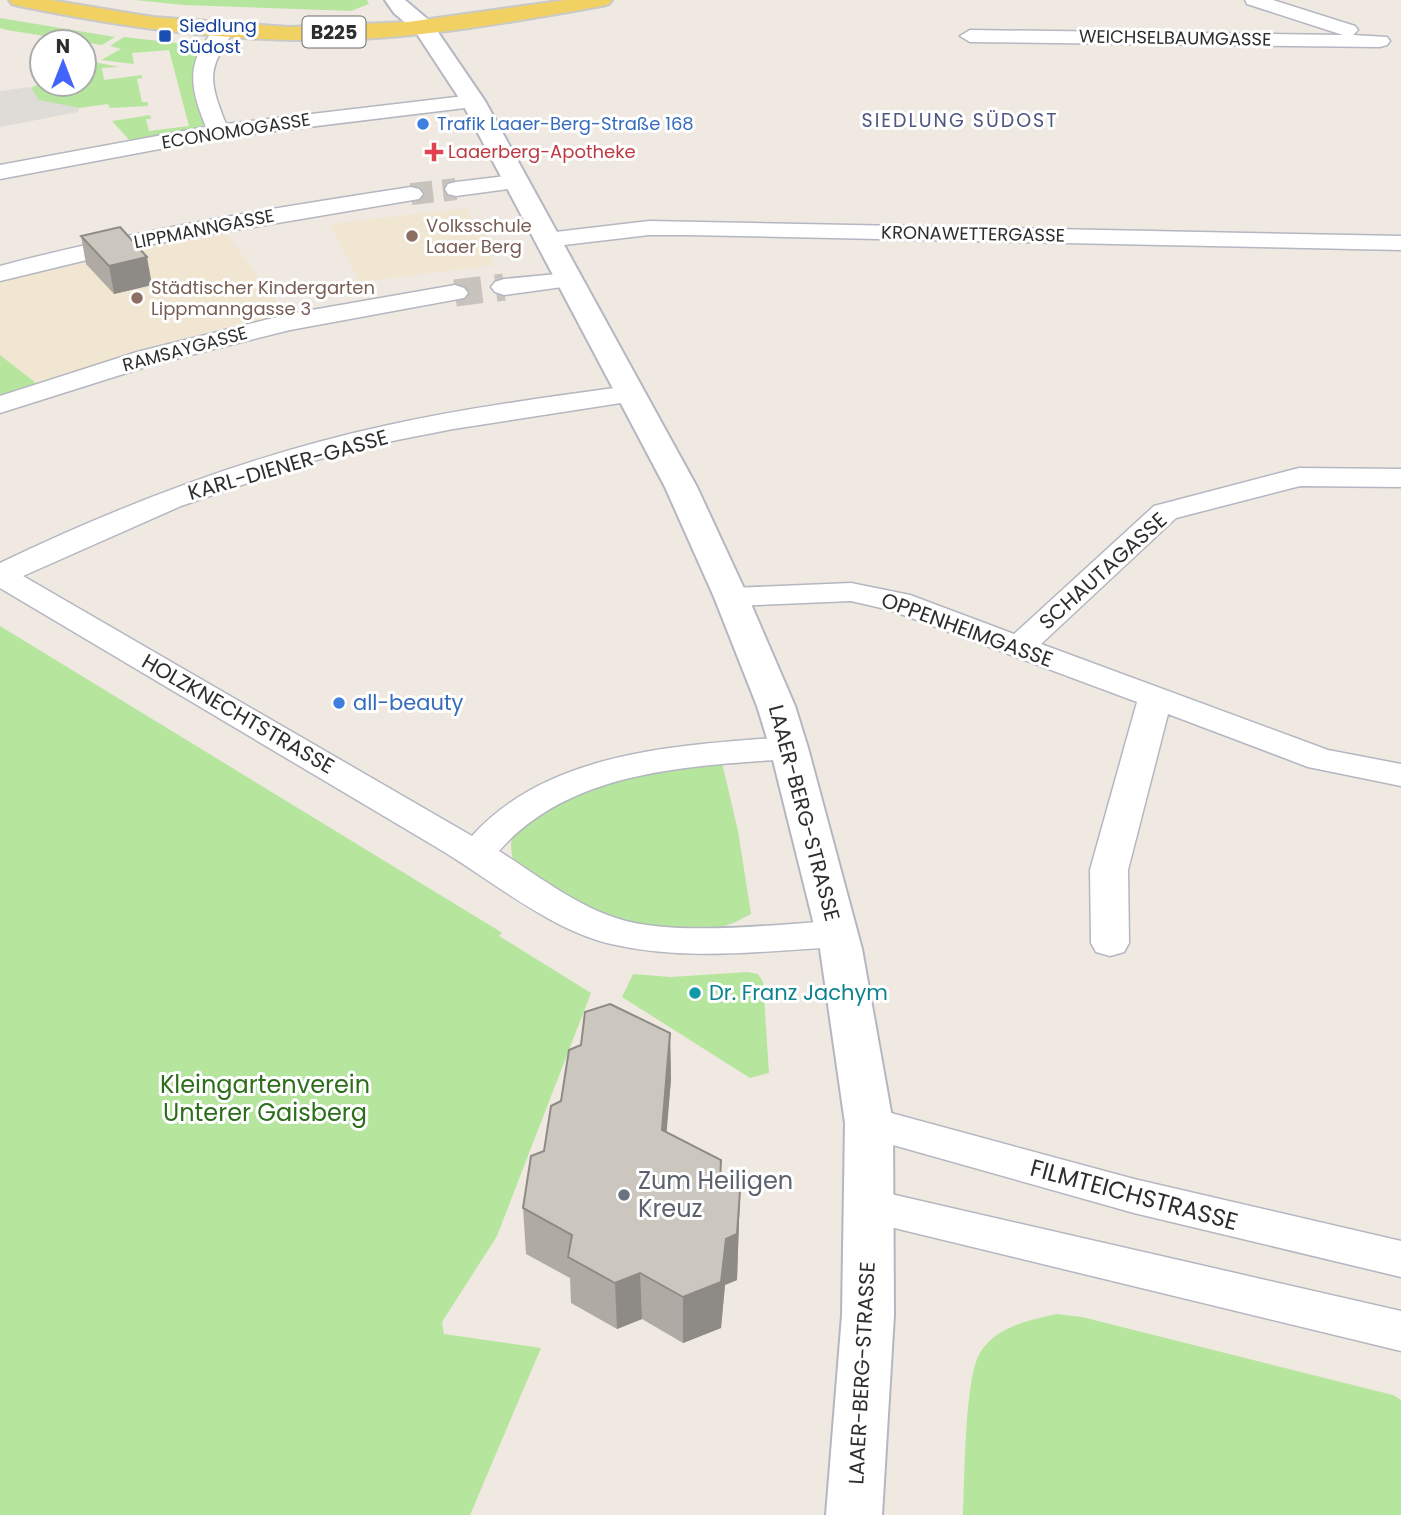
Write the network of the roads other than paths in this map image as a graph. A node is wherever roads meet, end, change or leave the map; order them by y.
1 (19, 0) edge
2 (77, 0) edge
3 (396, 0) edge
4 (602, 0) edge
5 (1254, 0) edge
6 (428, 18) junction
7 (225, 30) junction
8 (970, 36) dead end
9 (1380, 41) junction
10 (1401, 47) edge
11 (473, 101) junction
12 (218, 131) junction
13 (0, 172) edge
14 (515, 182) junction
15 (456, 189) tunnel mouth
16 (411, 194) tunnel mouth
17 (547, 240) junction
18 (1401, 243) edge
19 (0, 274) edge
20 (568, 280) junction
21 (504, 287) tunnel mouth
22 (455, 293) tunnel mouth
23 (630, 394) junction
24 (0, 405) edge
25 (1401, 478) edge
26 (0, 575) edge
27 (731, 597) junction
28 (1018, 648) junction
29 (1155, 698) junction
30 (789, 748) junction
31 (1401, 775) edge
32 (476, 854) junction
33 (837, 934) junction
34 (1110, 943) dead end
35 (869, 1123) junction
36 (869, 1206) junction
37 (1401, 1259) edge
38 (1401, 1331) edge
39 (853, 1515) edge

1 - 7 main road, B225
2 - 6 main road, B225
3 - 6 main road, LAAER-BERG-STRASSE
4 - 6 main road, B225
5 - 9 street
6 - 7 main road, B225
6 - 11 main road, LAAER-BERG-STRASSE
7 - 12 street
8 - 9 street, WEICHSELBAUMGASSE
9 - 10 street
11 - 12 street, ECONOMOGASSE
11 - 14 main road, LAAER-BERG-STRASSE
12 - 13 street, ECONOMOGASSE
14 - 15 street
14 - 17 main road, LAAER-BERG-STRASSE
16 - 19 street, LIPPMANNGASSE
17 - 18 street, KRONAWETTERGASSE
17 - 20 main road, LAAER-BERG-STRASSE
20 - 21 street
20 - 23 main road, LAAER-BERG-STRASSE
22 - 24 street, RAMSAYGASSE
23 - 26 street, KARL-DIENER-GASSE
23 - 27 main road, LAAER-BERG-STRASSE
25 - 28 street, SCHAUTAGASSE
26 - 32 street, HOLZKNECHTSTRASSE
27 - 28 street, OPPENHEIMGASSE
27 - 30 main road, LAAER-BERG-STRASSE
28 - 29 street, OPPENHEIMGASSE
29 - 31 street, OPPENHEIMGASSE
29 - 34 street
30 - 32 street
30 - 33 main road, LAAER-BERG-STRASSE
32 - 33 street, HOLZKNECHTSTRASSE
33 - 35 main road, LAAER-BERG-STRASSE
35 - 36 main road, LAAER-BERG-STRASSE
35 - 37 street, FILMTEICHSTRASSE
36 - 38 street
36 - 39 main road, LAAER-BERG-STRASSE

